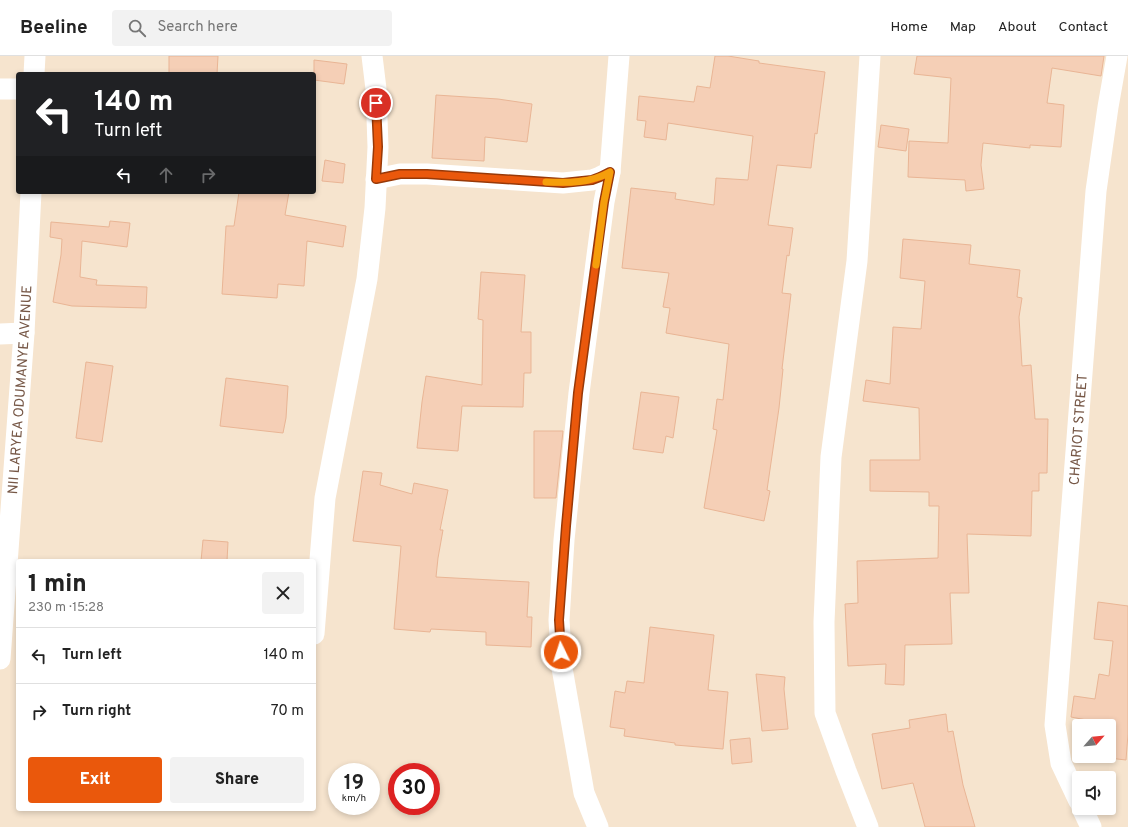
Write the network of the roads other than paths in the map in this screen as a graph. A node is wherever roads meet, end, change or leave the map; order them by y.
1 (35, 56) edge
2 (372, 56) edge
3 (619, 56) edge
4 (870, 56) edge
5 (1117, 56) edge
6 (34, 72) edge
7 (0, 89) edge
8 (16, 89) edge
9 (610, 172) junction
10 (376, 179) junction
11 (31, 194) edge
12 (24, 333) junction
13 (0, 334) edge
14 (3, 590) edge
15 (316, 609) edge
16 (0, 659) edge
17 (1072, 786) edge
18 (1085, 815) edge
19 (598, 827) edge
20 (868, 827) edge
21 (1091, 827) edge

1 - 6 street
2 - 10 street
3 - 9 street
4 - 20 street
5 - 17 street, CHARIOT STREET
7 - 8 street
9 - 10 street
9 - 19 street
10 - 15 street
11 - 12 street, NII LARYEA ODUMANYE AVENUE
12 - 13 street
12 - 14 street, NII LARYEA ODUMANYE AVENUE
14 - 16 street, NII LARYEA ODUMANYE AVENUE
18 - 21 street

